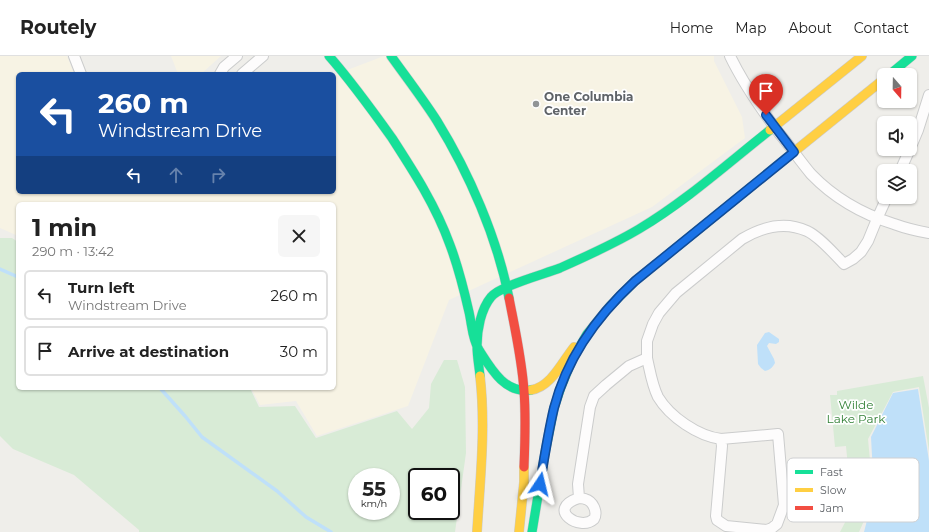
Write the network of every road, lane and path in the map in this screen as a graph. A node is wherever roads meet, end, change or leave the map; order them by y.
1 (74, 56) edge
2 (237, 56) edge
3 (263, 56) edge
4 (329, 56) edge
5 (391, 56) edge
6 (730, 56) edge
7 (862, 56) edge
8 (912, 56) edge
9 (897, 68) edge
10 (80, 72) edge
11 (221, 72) edge
12 (244, 72) edge
13 (877, 85) edge
14 (929, 95) edge
15 (775, 127) junction
16 (917, 132) edge
17 (794, 152) junction
18 (884, 204) edge
19 (876, 219) junction
20 (929, 233) edge
21 (508, 287) junction
22 (590, 330) junction
23 (476, 346) junction
24 (648, 358) junction
25 (524, 391) junction
26 (721, 439) junction
27 (579, 498) dead end
28 (477, 532) edge
29 (519, 532) edge
30 (532, 532) edge

1 - 10 street
2 - 11 street
3 - 12 street
4 - 23 main road
5 - 21 main road
6 - 15 street
7 - 15 main road
8 - 9 main road
13 - 17 main road
14 - 16 street
15 - 17 street
15 - 21 main road
17 - 19 street
17 - 22 main road
18 - 19 street
19 - 20 street
19 - 24 street
21 - 23 main road
21 - 25 main road
22 - 25 main road
22 - 30 main road
23 - 25 main road
23 - 28 main road
24 - 26 street
24 - 27 street
25 - 29 main road
26 - 26 street

